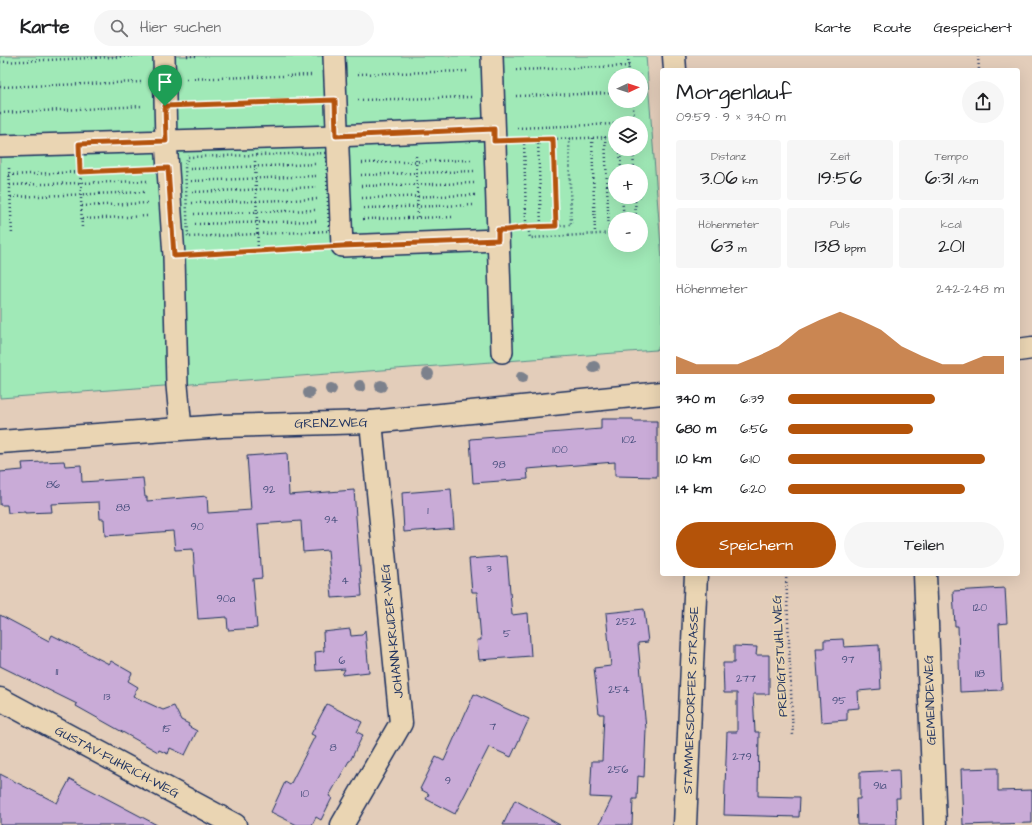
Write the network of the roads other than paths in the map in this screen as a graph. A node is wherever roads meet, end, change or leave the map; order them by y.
1 (164, 56) edge
2 (492, 56) edge
3 (674, 56) edge
4 (334, 65) edge
5 (675, 68) edge
6 (494, 135) junction
7 (336, 136) junction
8 (166, 141) junction
9 (4, 146) edge
10 (498, 235) junction
11 (1032, 348) edge
12 (1020, 350) edge
13 (502, 352) dead end
14 (660, 393) edge
15 (371, 422) junction
16 (181, 429) junction
17 (0, 442) edge
18 (696, 576) edge
19 (925, 576) edge
20 (0, 699) edge
21 (235, 825) edge
22 (342, 825) edge
23 (686, 825) edge
24 (935, 825) edge

1 - 8 street
2 - 6 street
3 - 5 street
4 - 7 street
6 - 7 street
6 - 10 street
7 - 8 street
7 - 10 street
8 - 9 street
8 - 16 street
10 - 13 street
11 - 12 street
14 - 15 street, GRENZWEG
15 - 16 street, GRENZWEG
15 - 22 street, JOHANN-KRUDER-WEG
16 - 17 street, GRENZWEG
18 - 23 street, STAMMERSDORFER STRASSE
19 - 24 street, GEMEINDEWEG
20 - 21 street, GUSTAV-FUHRICH-WEG

